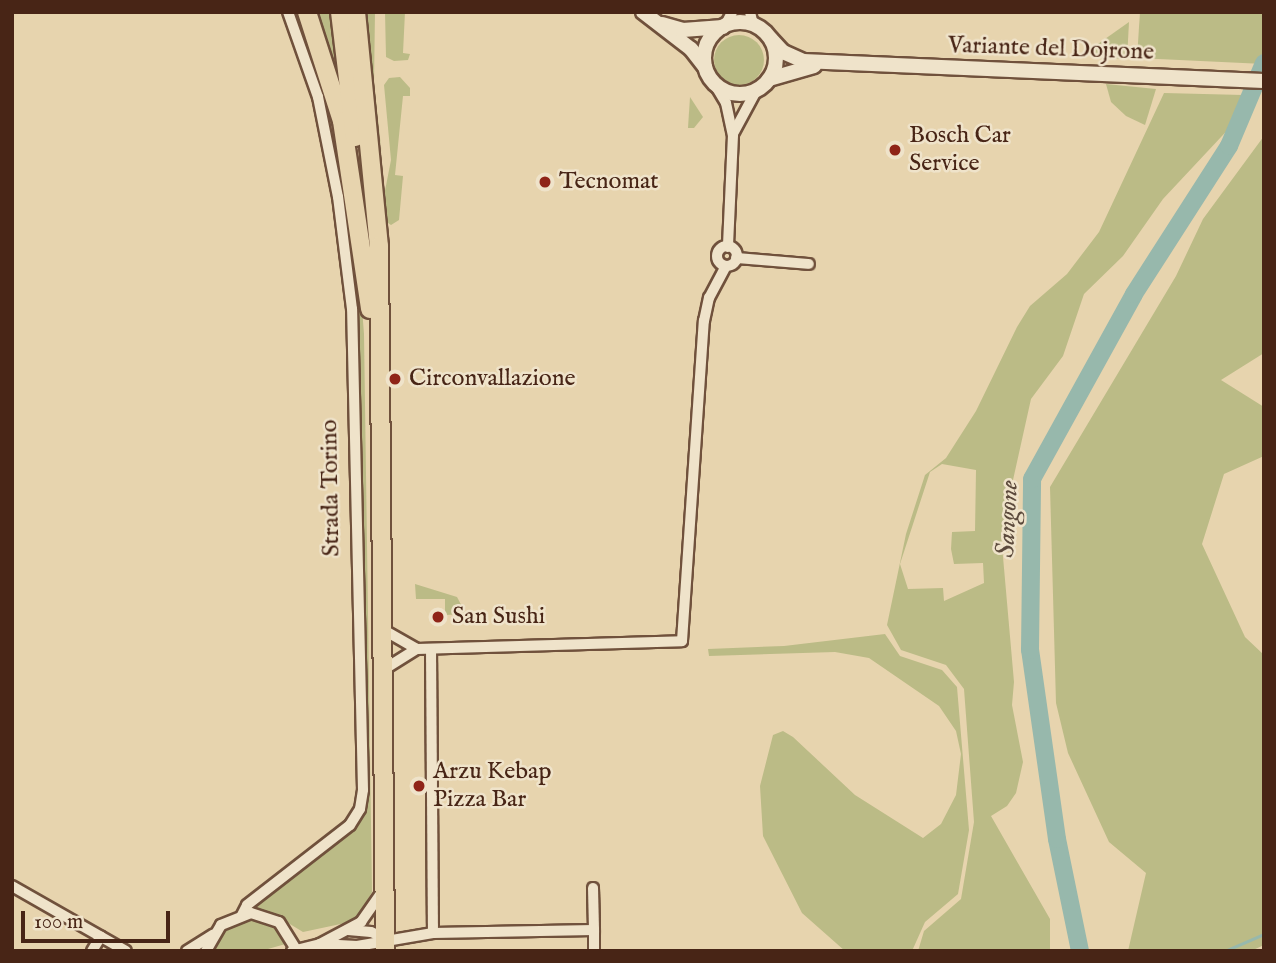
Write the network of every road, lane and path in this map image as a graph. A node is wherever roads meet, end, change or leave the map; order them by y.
1 (288, 12) edge
2 (307, 12) edge
3 (340, 12) edge
4 (356, 12) edge
5 (648, 16) edge
6 (752, 19) edge
7 (726, 22) edge
8 (771, 39) junction
9 (836, 63) junction
10 (705, 67) junction
11 (769, 79) junction
12 (1264, 81) edge
13 (714, 83) junction
14 (756, 90) junction
15 (733, 135) junction
16 (729, 247) junction
17 (736, 258) junction
18 (809, 264) dead end
19 (726, 266) junction
20 (377, 329) junction
21 (382, 629) junction
22 (417, 649) junction
23 (431, 649) junction
24 (383, 670) junction
25 (12, 886) edge
26 (385, 888) junction
27 (593, 888) dead end
28 (242, 915) junction
29 (594, 930) junction
30 (346, 931) junction
31 (433, 933) junction
32 (213, 935) junction
33 (101, 936) junction
34 (320, 944) junction
35 (385, 945) edge
36 (349, 948) edge
37 (127, 950) edge
38 (296, 950) edge
39 (92, 951) edge
40 (187, 951) edge
41 (206, 951) edge
42 (594, 951) edge

1 - 28 street, Strada Torino
2 - 20 main road
3 - 20 main road, Strada Torino
4 - 20 main road, Strada Torino
5 - 7 street
5 - 10 street
6 - 7 street
6 - 8 street
7 - 10 street
8 - 9 street, Variante del Dojrone
8 - 11 street
9 - 11 street, Variante del Dojrone
9 - 12 street, Variante del Dojrone
10 - 13 street
11 - 14 street
13 - 14 street
13 - 15 street
14 - 15 street
15 - 16 street
16 - 17 street
16 - 19 street
17 - 18 street
17 - 19 street
19 - 23 street
20 - 21 main road, Strada Torino
21 - 22 street
21 - 24 main road, Strada Torino
22 - 23 street
22 - 24 street
23 - 31 street
24 - 26 main road, Strada Torino
25 - 33 street
26 - 30 street
26 - 35 main road, Strada Torino
27 - 29 street
28 - 32 street, Strada Torino
28 - 38 street
29 - 31 street
29 - 42 street
30 - 34 street
30 - 35 street
31 - 35 street
32 - 40 street
32 - 41 street
33 - 37 street
33 - 39 street
34 - 36 street
34 - 38 street
35 - 36 street

